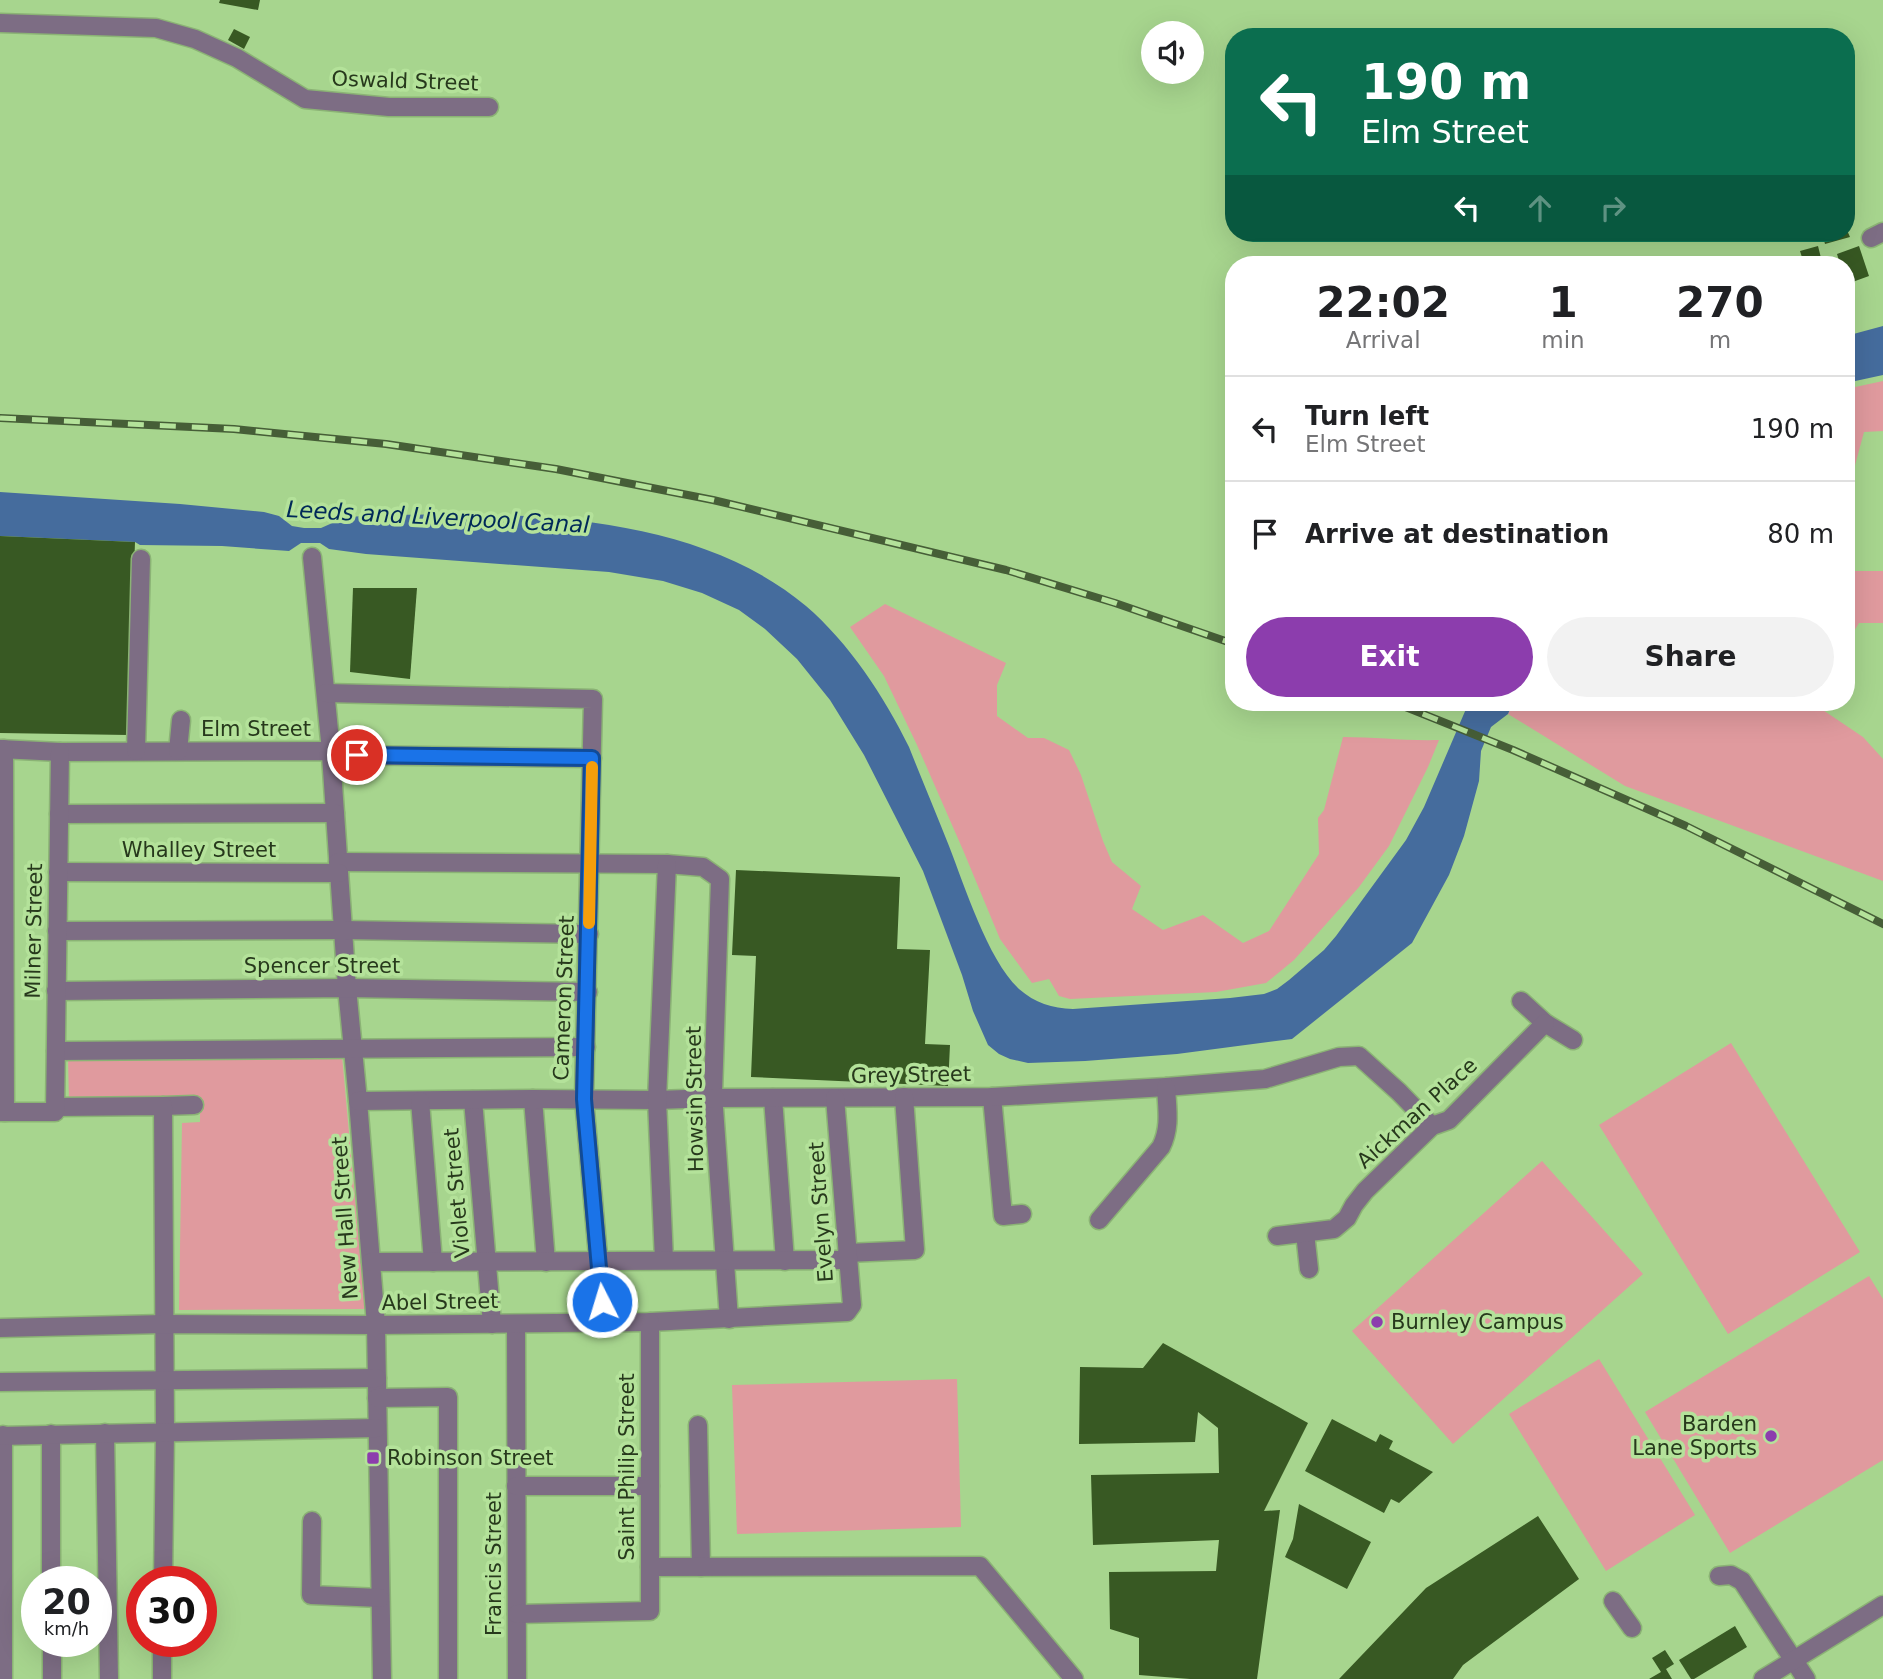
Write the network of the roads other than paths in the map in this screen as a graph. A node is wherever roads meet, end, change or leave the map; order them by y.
1 (0, 23) edge
2 (489, 107) dead end
3 (312, 557) dead end
4 (141, 559) dead end
5 (326, 693) junction
6 (181, 720) dead end
7 (2, 749) edge
8 (60, 751) junction
9 (136, 751) junction
10 (178, 751) junction
11 (331, 753) junction
12 (592, 758) junction
13 (335, 813) junction
14 (59, 814) junction
15 (591, 864) junction
16 (667, 864) junction
17 (339, 868) junction
18 (58, 872) junction
19 (720, 879) joint
20 (343, 930) junction
21 (57, 931) junction
22 (589, 934) junction
23 (347, 988) junction
24 (56, 991) junction
25 (588, 992) junction
26 (1521, 1001) dead end
27 (1545, 1023) junction
28 (1573, 1040) dead end
29 (586, 1047) junction
30 (353, 1049) junction
31 (55, 1051) junction
32 (1166, 1087) junction
33 (904, 1097) junction
34 (992, 1097) junction
35 (714, 1098) junction
36 (774, 1098) junction
37 (835, 1098) junction
38 (533, 1099) junction
39 (584, 1099) junction
40 (473, 1100) junction
41 (657, 1100) junction
42 (358, 1101) junction
43 (420, 1101) junction
44 (194, 1105) dead end
45 (163, 1106) junction
46 (55, 1109) junction
47 (3, 1112) edge
48 (1432, 1126) junction
49 (1022, 1214) dead end
50 (1099, 1220) dead end
51 (1305, 1233) junction
52 (1277, 1236) dead end
53 (847, 1256) junction
54 (664, 1260) junction
55 (725, 1261) junction
56 (785, 1261) junction
57 (371, 1262) junction
58 (433, 1262) junction
59 (486, 1262) junction
60 (546, 1262) junction
61 (599, 1262) junction
62 (1309, 1269) dead end
63 (839, 1314) joint
64 (729, 1319) junction
65 (650, 1322) junction
66 (604, 1323) junction
67 (163, 1324) junction
68 (492, 1324) junction
69 (516, 1324) junction
70 (376, 1325) junction
71 (0, 1328) edge
72 (377, 1378) junction
73 (164, 1380) junction
74 (0, 1382) edge
75 (377, 1398) junction
76 (698, 1425) dead end
77 (377, 1428) junction
78 (165, 1431) junction
79 (105, 1433) junction
80 (51, 1434) junction
81 (1, 1435) edge
82 (516, 1486) junction
83 (650, 1486) junction
84 (312, 1521) dead end
85 (51, 1566) edge
86 (163, 1566) edge
87 (650, 1567) junction
88 (701, 1567) junction
89 (1719, 1576) dead end
90 (380, 1598) junction
91 (1613, 1601) dead end
92 (1883, 1605) edge
93 (517, 1614) junction
94 (1632, 1628) dead end
95 (52, 1657) edge
96 (162, 1657) edge
97 (1793, 1661) junction
98 (4, 1679) edge
99 (52, 1679) edge
100 (109, 1679) edge
101 (162, 1679) edge
102 (382, 1679) edge
103 (448, 1679) edge
104 (517, 1679) edge
105 (1073, 1679) edge
106 (1763, 1679) edge
107 (1806, 1679) edge

1 - 2 street, Oswald Street
3 - 5 street, New Hall Street
4 - 9 street
5 - 11 street, New Hall Street
5 - 12 street, Cameron Street
6 - 10 street
7 - 8 street, Elm Street
7 - 47 street
8 - 9 street, Elm Street
8 - 14 street, Milner Street
9 - 10 street, Elm Street
10 - 11 street, Elm Street
11 - 12 street, Elm Street
11 - 13 street, New Hall Street
12 - 15 street, Cameron Street
13 - 14 street
13 - 17 street, New Hall Street
14 - 18 street, Milner Street
15 - 16 street, Whalley Street
15 - 17 street, Whalley Street
15 - 22 street, Cameron Street
16 - 19 street, Whalley Street
16 - 41 street
17 - 18 street, Whalley Street
17 - 20 street, New Hall Street
18 - 21 street, Milner Street
19 - 35 street, Howsin Street
20 - 21 street
20 - 22 street
20 - 23 street, New Hall Street
21 - 24 street, Milner Street
22 - 25 street, Cameron Street
23 - 24 street, Spencer Street
23 - 25 street, Spencer Street
23 - 30 street, New Hall Street
24 - 31 street, Milner Street
25 - 29 street, Cameron Street
26 - 27 street
27 - 28 street
27 - 48 street, Aickman Place
29 - 30 street
29 - 39 street, Cameron Street
30 - 31 street
30 - 42 street, New Hall Street
31 - 46 street, Milner Street
32 - 34 street, Grey Street
32 - 48 street, Grey Street
32 - 50 street
33 - 34 street, Grey Street
33 - 37 street, Grey Street
33 - 53 street
34 - 49 street
35 - 36 street, Grey Street
35 - 41 street, Grey Street
35 - 55 street, Howsin Street
36 - 37 street, Grey Street
36 - 56 street
37 - 53 street, Evelyn Street
38 - 39 street, Grey Street
38 - 40 street, Grey Street
38 - 60 street
39 - 41 street, Grey Street
39 - 61 street, Cameron Street
40 - 43 street, Grey Street
40 - 59 street, Violet Street
41 - 54 street
42 - 43 street, Grey Street
42 - 57 street, New Hall Street
43 - 58 street
44 - 45 street
45 - 46 street
45 - 67 street
46 - 47 street
48 - 51 street, Aickman Place
51 - 52 street, Aickman Place
51 - 62 street
53 - 56 street
53 - 63 street, Evelyn Street
54 - 55 street
54 - 61 street
55 - 56 street
55 - 64 street, Howsin Street
57 - 58 street
57 - 70 street, New Hall Street
58 - 59 street
59 - 60 street
59 - 68 street, Violet Street
60 - 61 street
61 - 66 street, Cameron Street
63 - 64 street, Abel Street
64 - 65 street, Abel Street
65 - 66 street, Abel Street
65 - 83 street, Saint Philip Street
66 - 69 street, Abel Street
67 - 70 street, Abel Street
67 - 71 street, Abel Street
67 - 73 street
68 - 69 street, Abel Street
68 - 70 street, Abel Street
69 - 82 street, Francis Street
70 - 72 street, New Hall Street
72 - 73 street
72 - 75 street, New Hall Street
73 - 74 street
73 - 78 street
75 - 77 street, New Hall Street
75 - 103 street
76 - 88 street
77 - 78 street
77 - 90 street, New Hall Street
78 - 79 street
78 - 86 street
79 - 80 street
79 - 100 street
80 - 81 street
80 - 85 street
81 - 98 street
82 - 83 street
82 - 93 street, Francis Street
83 - 87 street, Saint Philip Street
84 - 90 street
87 - 88 street
87 - 93 street, Saint Philip Street
88 - 105 street
89 - 97 street
90 - 102 street, New Hall Street
91 - 94 street
92 - 97 street
93 - 104 street, Francis Street
95 - 99 street
96 - 101 street
97 - 106 street
97 - 107 street

